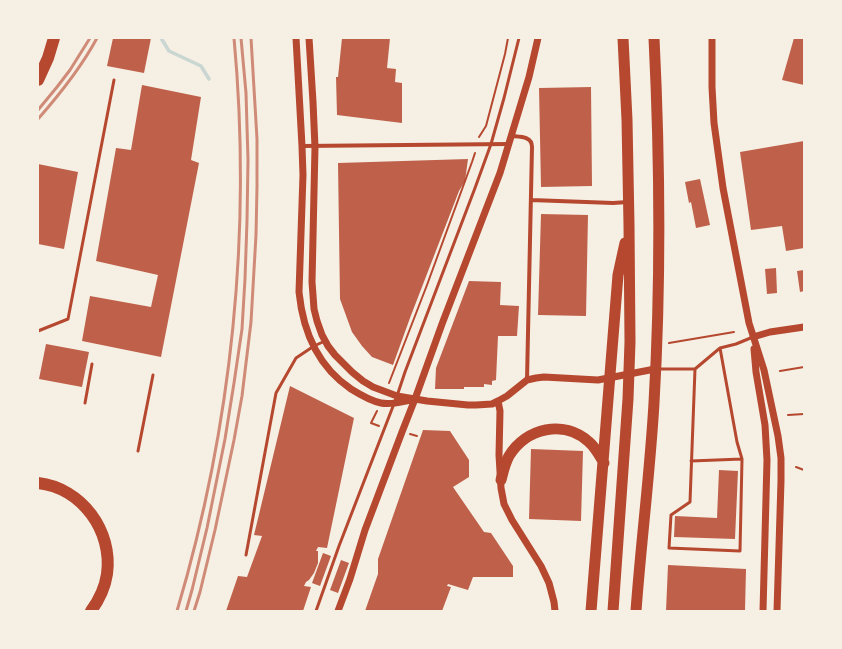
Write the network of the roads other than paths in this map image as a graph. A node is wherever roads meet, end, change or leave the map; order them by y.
1 (54, 38) edge
2 (296, 38) edge
3 (309, 38) edge
4 (519, 38) edge
5 (538, 38) edge
6 (623, 38) edge
7 (654, 38) edge
8 (712, 38) edge
9 (38, 80) edge
10 (114, 80) dead end
11 (511, 136) junction
12 (491, 144) junction
13 (509, 144) junction
14 (302, 146) junction
15 (315, 146) junction
16 (531, 200) junction
17 (629, 202) junction
18 (629, 225) junction
19 (804, 327) edge
20 (38, 331) edge
21 (753, 337) junction
22 (325, 341) junction
23 (314, 346) junction
24 (720, 348) junction
25 (92, 364) dead end
26 (655, 369) junction
27 (695, 369) junction
28 (628, 374) junction
29 (153, 375) dead end
30 (610, 377) junction
31 (527, 380) junction
32 (396, 399) junction
33 (416, 399) junction
34 (498, 401) junction
35 (85, 403) dead end
36 (138, 451) dead end
37 (742, 459) junction
38 (691, 461) junction
39 (604, 462) junction
40 (501, 480) junction
41 (41, 482) edge
42 (246, 554) dead end
43 (764, 567) junction
44 (778, 568) junction
45 (92, 611) edge
46 (316, 611) edge
47 (338, 611) edge
48 (555, 611) edge
49 (591, 611) edge
50 (613, 611) edge
51 (636, 611) edge
52 (763, 611) edge
53 (777, 611) edge

1 - 9 highway
2 - 14 street
3 - 15 street
4 - 12 lane
5 - 11 street
6 - 17 highway
7 - 26 highway
8 - 21 street
10 - 20 lane
11 - 13 street
11 - 16 street
12 - 13 street
12 - 15 street
12 - 32 lane
13 - 33 street
14 - 15 street
14 - 23 street
15 - 22 street
16 - 17 street
16 - 31 street
17 - 18 highway
18 - 28 highway
18 - 30 highway
19 - 21 street
21 - 24 lane
21 - 43 street
21 - 44 street
22 - 23 lane
22 - 32 street
23 - 32 street
23 - 42 lane
24 - 27 lane
24 - 37 lane
25 - 35 lane
26 - 27 lane
26 - 28 street
26 - 51 highway
27 - 38 lane
28 - 30 street
28 - 50 highway
29 - 36 lane
30 - 31 street
30 - 39 highway
31 - 34 street
32 - 33 street
32 - 46 lane
33 - 34 street
33 - 47 street
34 - 40 street
37 - 38 lane
37 - 38 lane
39 - 40 highway
39 - 49 highway
40 - 48 street
41 - 45 highway
43 - 44 street
43 - 52 street
44 - 53 street

